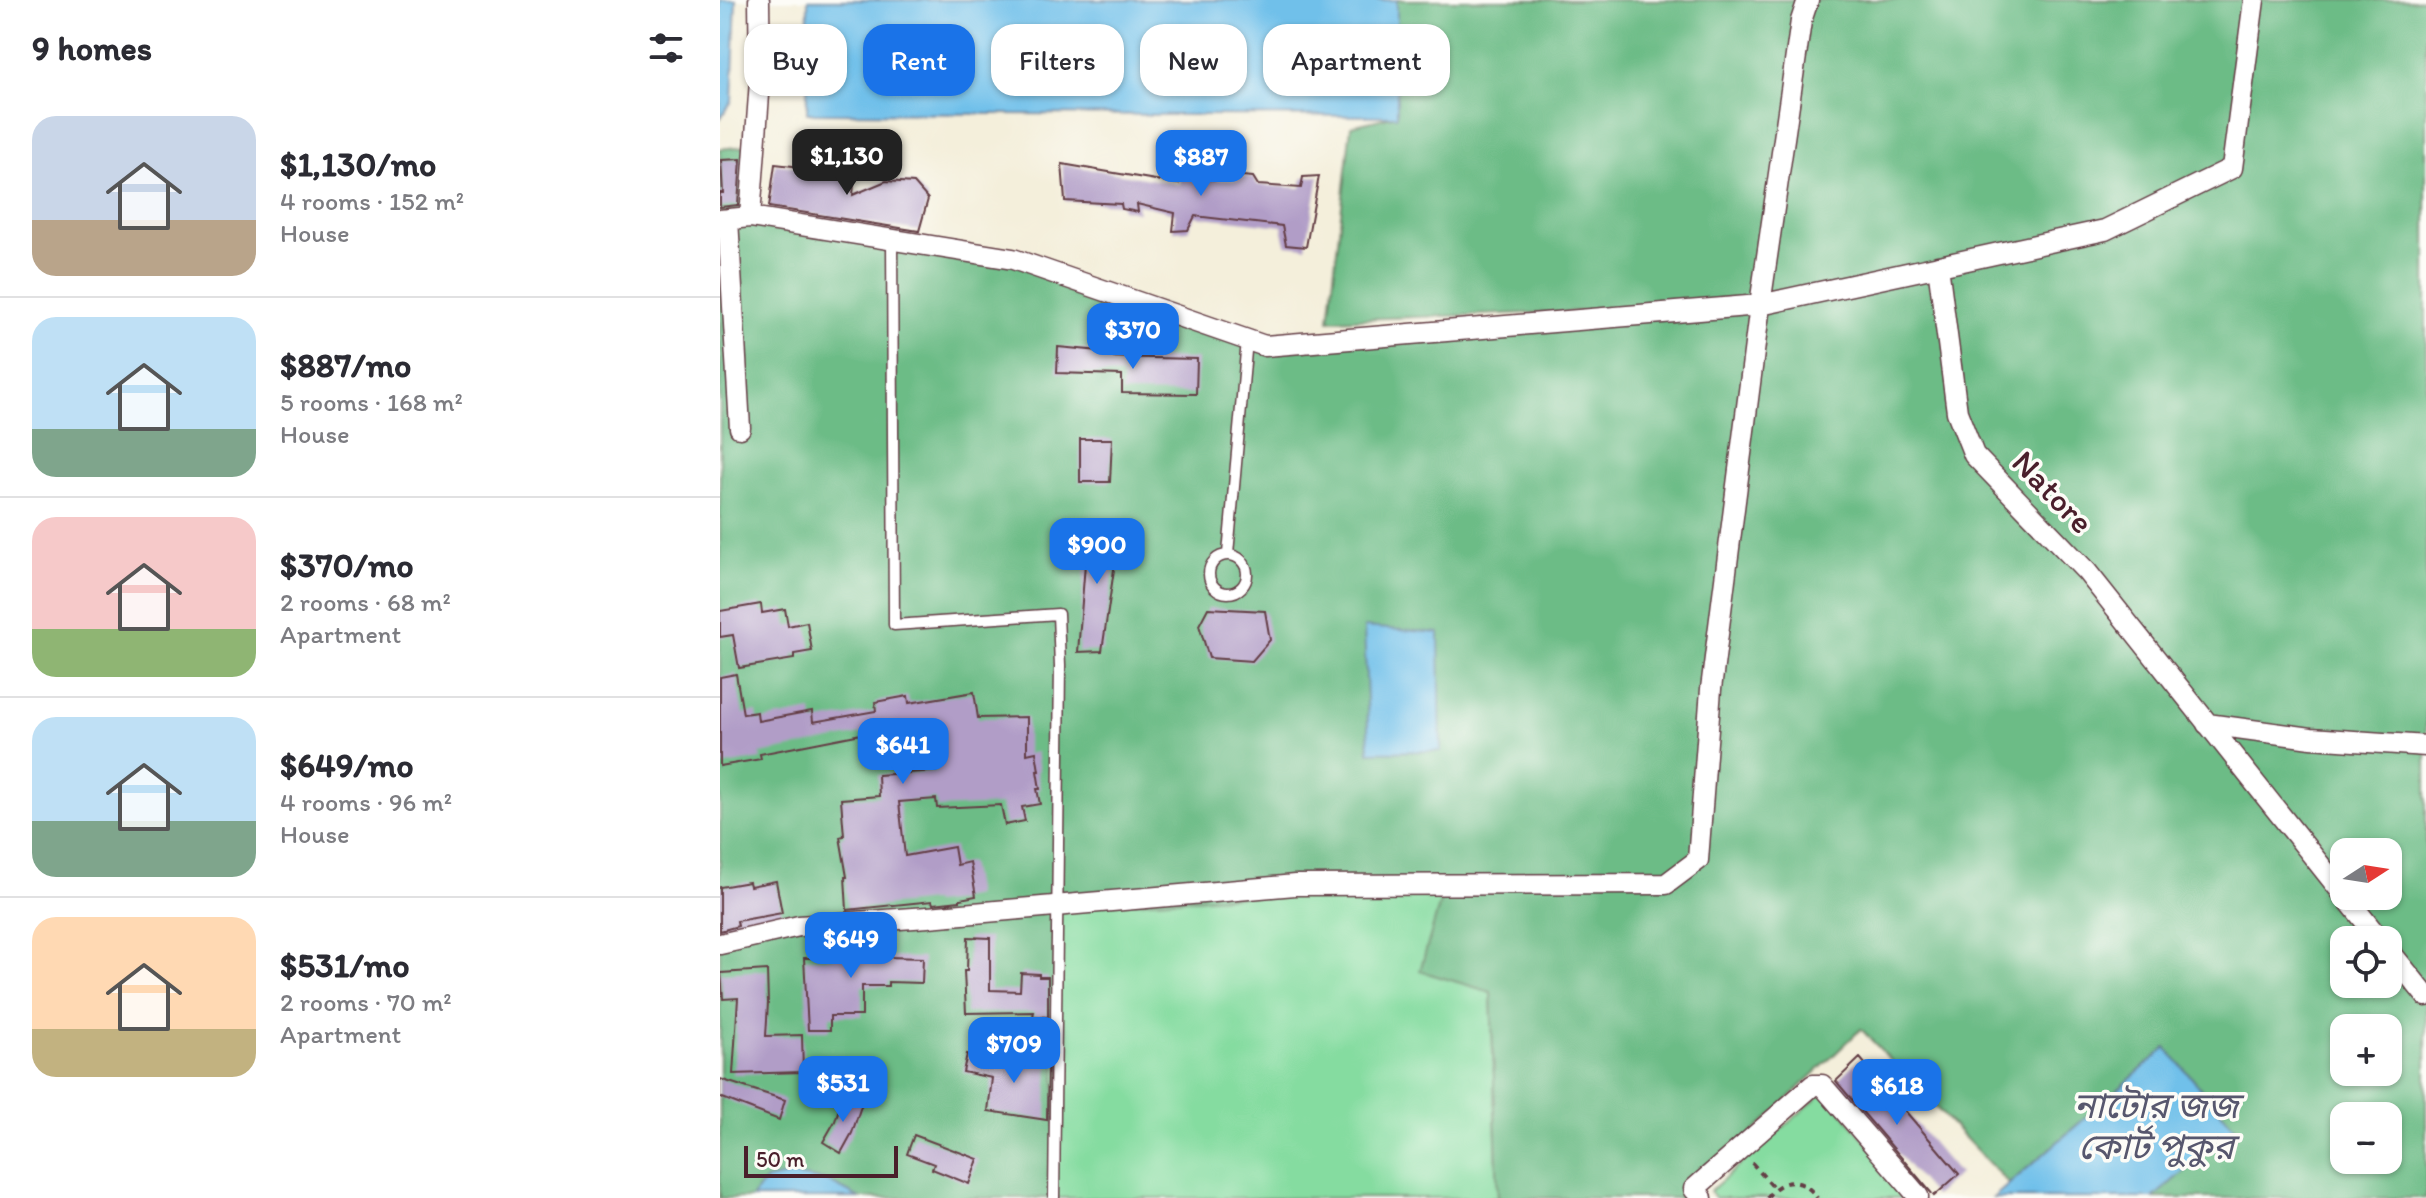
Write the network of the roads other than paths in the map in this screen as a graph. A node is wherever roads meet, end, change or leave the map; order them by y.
1 (759, 0) edge
2 (1808, 0) edge
3 (2254, 0) edge
4 (750, 217) junction
5 (724, 219) edge
6 (892, 239) junction
7 (1938, 266) junction
8 (1760, 305) junction
9 (1247, 340) junction
10 (740, 428) dead end
11 (1228, 554) dead end
12 (2207, 724) junction
13 (2426, 746) edge
14 (2330, 878) edge
15 (1057, 906) junction
16 (2356, 910) edge
17 (2369, 926) edge
18 (720, 944) edge
19 (2402, 966) edge
20 (2426, 996) edge
21 (1054, 1198) edge
22 (1702, 1198) edge
23 (1918, 1198) edge

1 - 4 street
2 - 8 street
3 - 7 street
4 - 5 street
4 - 6 street
5 - 10 street
6 - 9 street
6 - 15 lane
7 - 8 street
7 - 12 street, Natore
8 - 9 street
8 - 15 street
9 - 11 lane
12 - 13 street
12 - 14 street, Natore
15 - 18 street
15 - 21 lane
16 - 17 street, Natore
19 - 20 street
22 - 23 street

